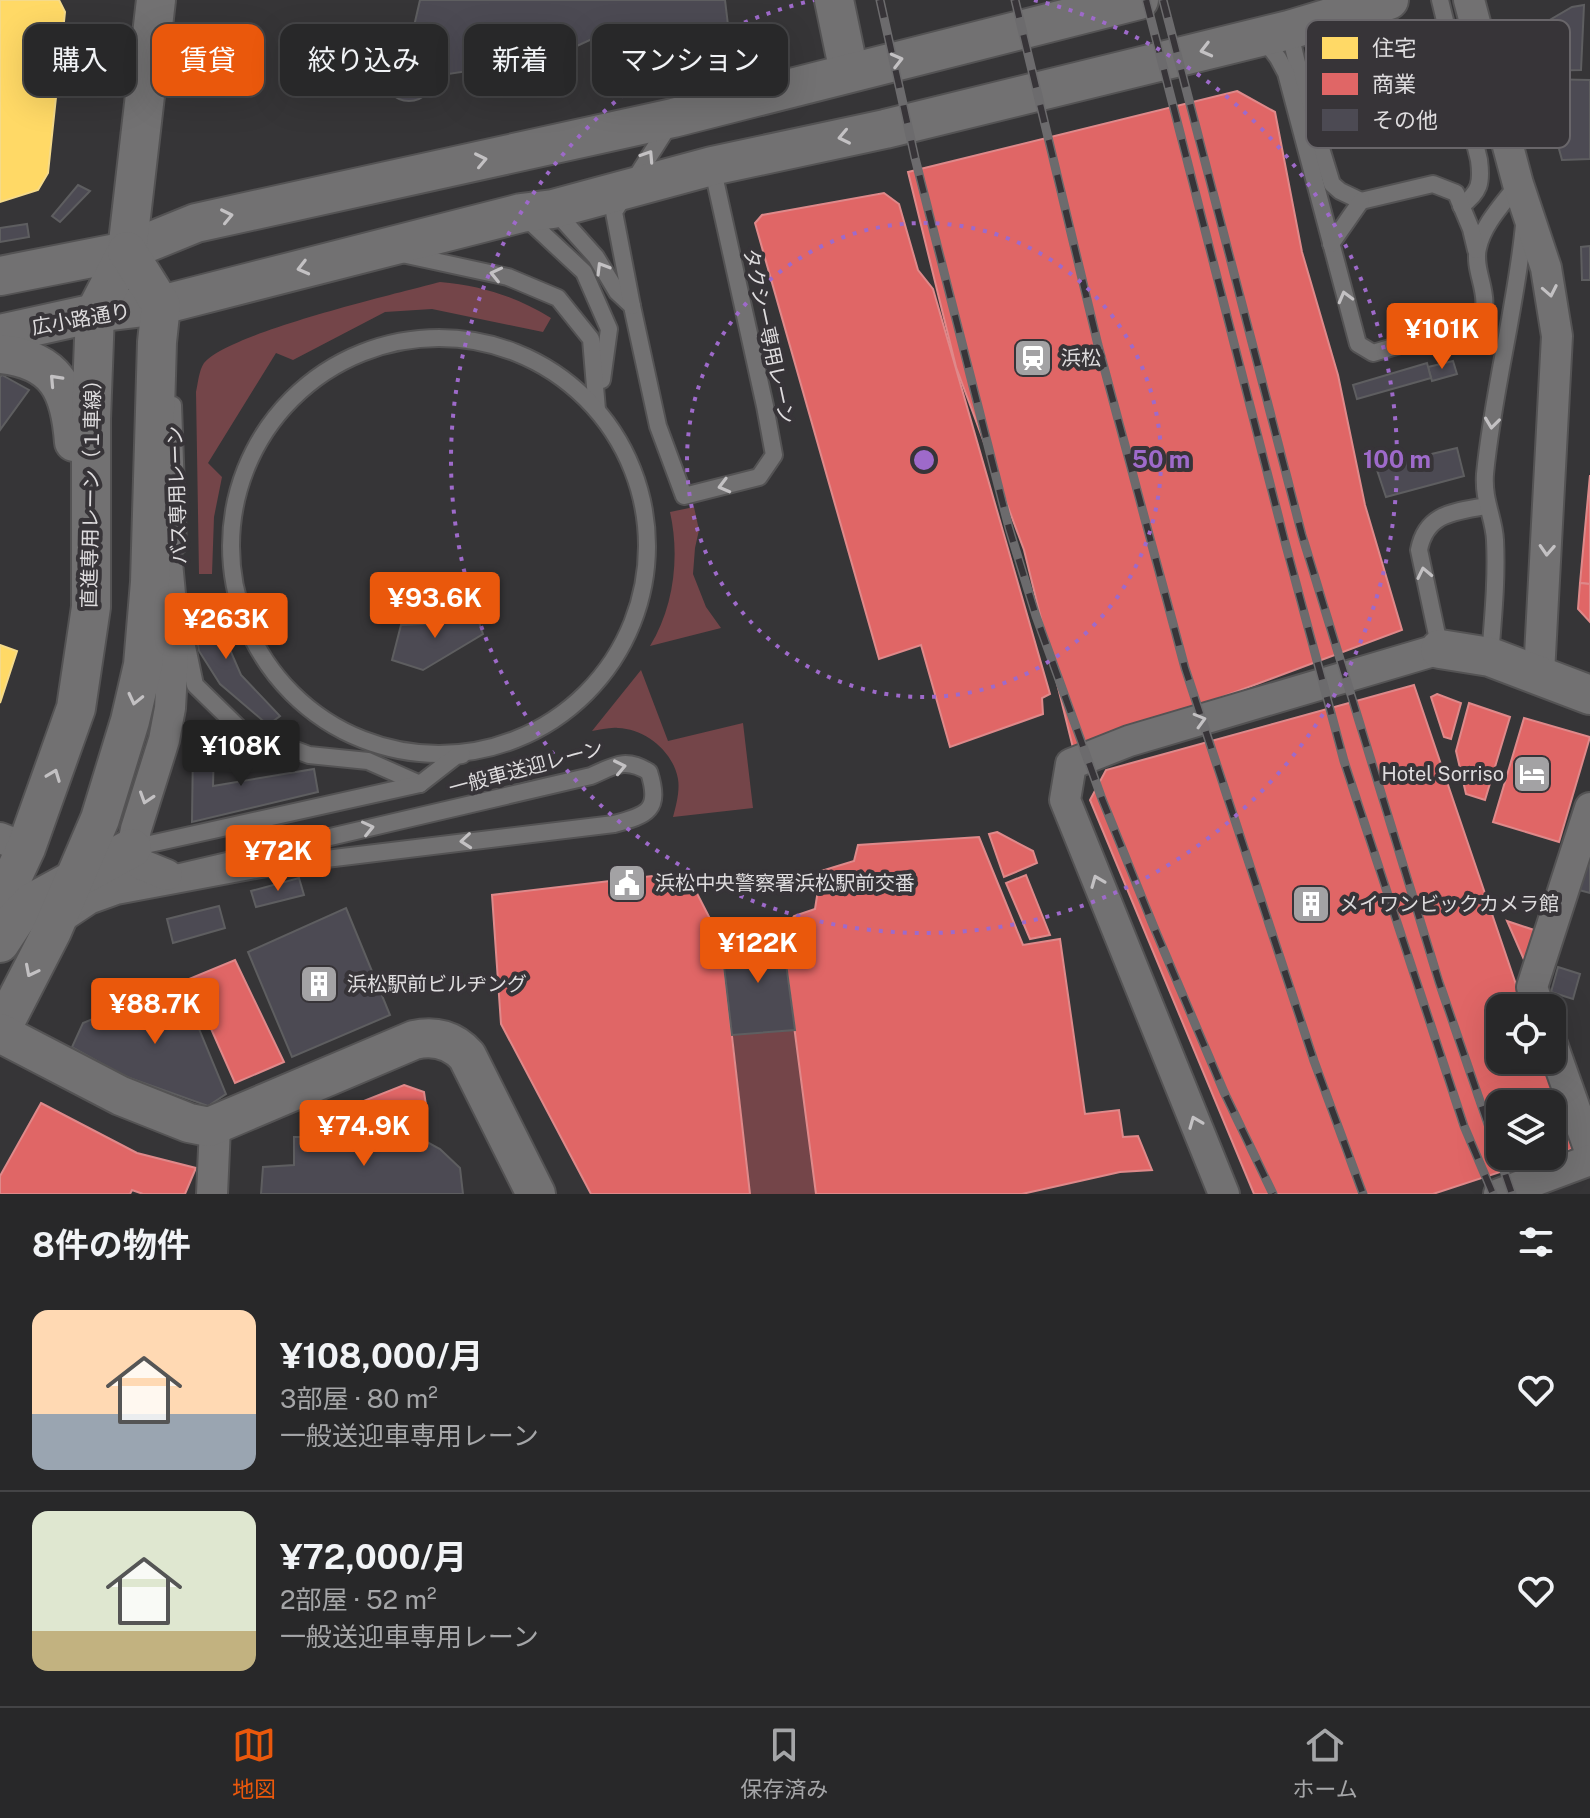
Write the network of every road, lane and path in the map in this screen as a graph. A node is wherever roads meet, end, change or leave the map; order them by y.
1 (156, 0) edge
2 (834, 0) edge
3 (1139, 0) edge
4 (1389, 0) edge
5 (1440, 0) edge
6 (1469, 0) edge
7 (1323, 20) edge
8 (1445, 20) edge
9 (1474, 20) edge
10 (1306, 25) edge
11 (1276, 34) junction
12 (849, 72) junction
13 (1306, 99) edge
14 (673, 118) junction
15 (1321, 148) edge
16 (1475, 148) edge
17 (1509, 148) edge
18 (712, 166) junction
19 (628, 189) junction
20 (1522, 196) junction
21 (1361, 201) junction
22 (1461, 206) junction
23 (537, 211) junction
24 (1331, 244) junction
25 (379, 249) junction
26 (1476, 252) junction
27 (133, 260) junction
28 (0, 276) edge
29 (161, 305) junction
30 (632, 306) junction
31 (107, 312) junction
32 (0, 334) edge
33 (157, 342) junction
34 (0, 354) edge
35 (597, 410) junction
36 (152, 503) junction
37 (1486, 506) junction
38 (83, 646) junction
39 (1440, 649) junction
40 (1490, 657) junction
41 (1539, 674) junction
42 (1590, 695) edge
43 (76, 708) junction
44 (469, 753) junction
45 (420, 784) junction
46 (1590, 808) edge
47 (13, 843) edge
48 (132, 848) junction
49 (155, 884) junction
50 (0, 904) edge
51 (63, 907) junction
52 (0, 943) edge
53 (0, 972) edge
54 (1534, 994) edge
55 (0, 1033) edge
56 (1563, 1074) edge
57 (215, 1127) junction
58 (1590, 1151) edge
59 (1590, 1160) edge
60 (212, 1194) edge
61 (536, 1194) edge
62 (1224, 1194) edge
63 (1499, 1194) edge

1 - 27 street
2 - 12 street
12 -> 3 street
4 - 7 street, 広小路通り
5 - 8 lane
6 - 9 street
10 - 11 street, 広小路通り
11 - 13 lane
11 -> 18 street, 広小路通り
11 - 24 lane
12 - 14 street
19 -> 14 lane, タクシー専用レーン
27 -> 14 street
15 - 21 lane
16 - 22 lane
17 - 20 street
18 - 19 street, 広小路通り
18 -> 30 lane, タクシー専用レーン
19 - 23 street, 広小路通り
19 - 30 lane, タクシー専用レーン
20 - 26 lane
20 -> 37 lane
20 -> 41 street
21 - 22 lane
21 - 24 lane
22 - 26 lane
23 - 25 street, 広小路通り
30 -> 23 lane, タクシー専用レーン
23 - 35 lane
26 -> 24 lane
25 -> 29 street, 広小路通り
35 -> 25 lane
27 - 28 street
27 - 29 street
27 - 31 street
29 - 31 street, 広小路通り
29 - 33 street
31 - 32 street, 広小路通り
31 - 38 street, 直進専用レーン（１車線）
31 - 43 street
33 - 36 street
33 - 45 lane, バス専用レーン
38 -> 34 street
35 - 44 lane
35 - 44 lane
36 -> 48 street
36 -> 51 street
39 -> 37 lane
37 - 40 lane
38 - 43 street, 直進専用レーン（１車線）
39 - 40 street
62 -> 39 street
40 - 41 street
41 - 42 street
47 -> 43 street, 直進専用レーン（１車線）
44 - 45 lane
45 - 48 lane
46 - 54 street
47 - 50 street, 直進専用レーン（１車線）
48 - 49 street
48 - 51 street
49 -> 49 lane, 一般車送迎レーン
49 - 51 lane
49 - 51 lane, 一般車送迎レーン
51 - 52 street
51 - 53 street
51 -> 55 street
55 - 57 street
56 - 58 street
57 - 60 street
57 - 61 street
59 - 63 street

